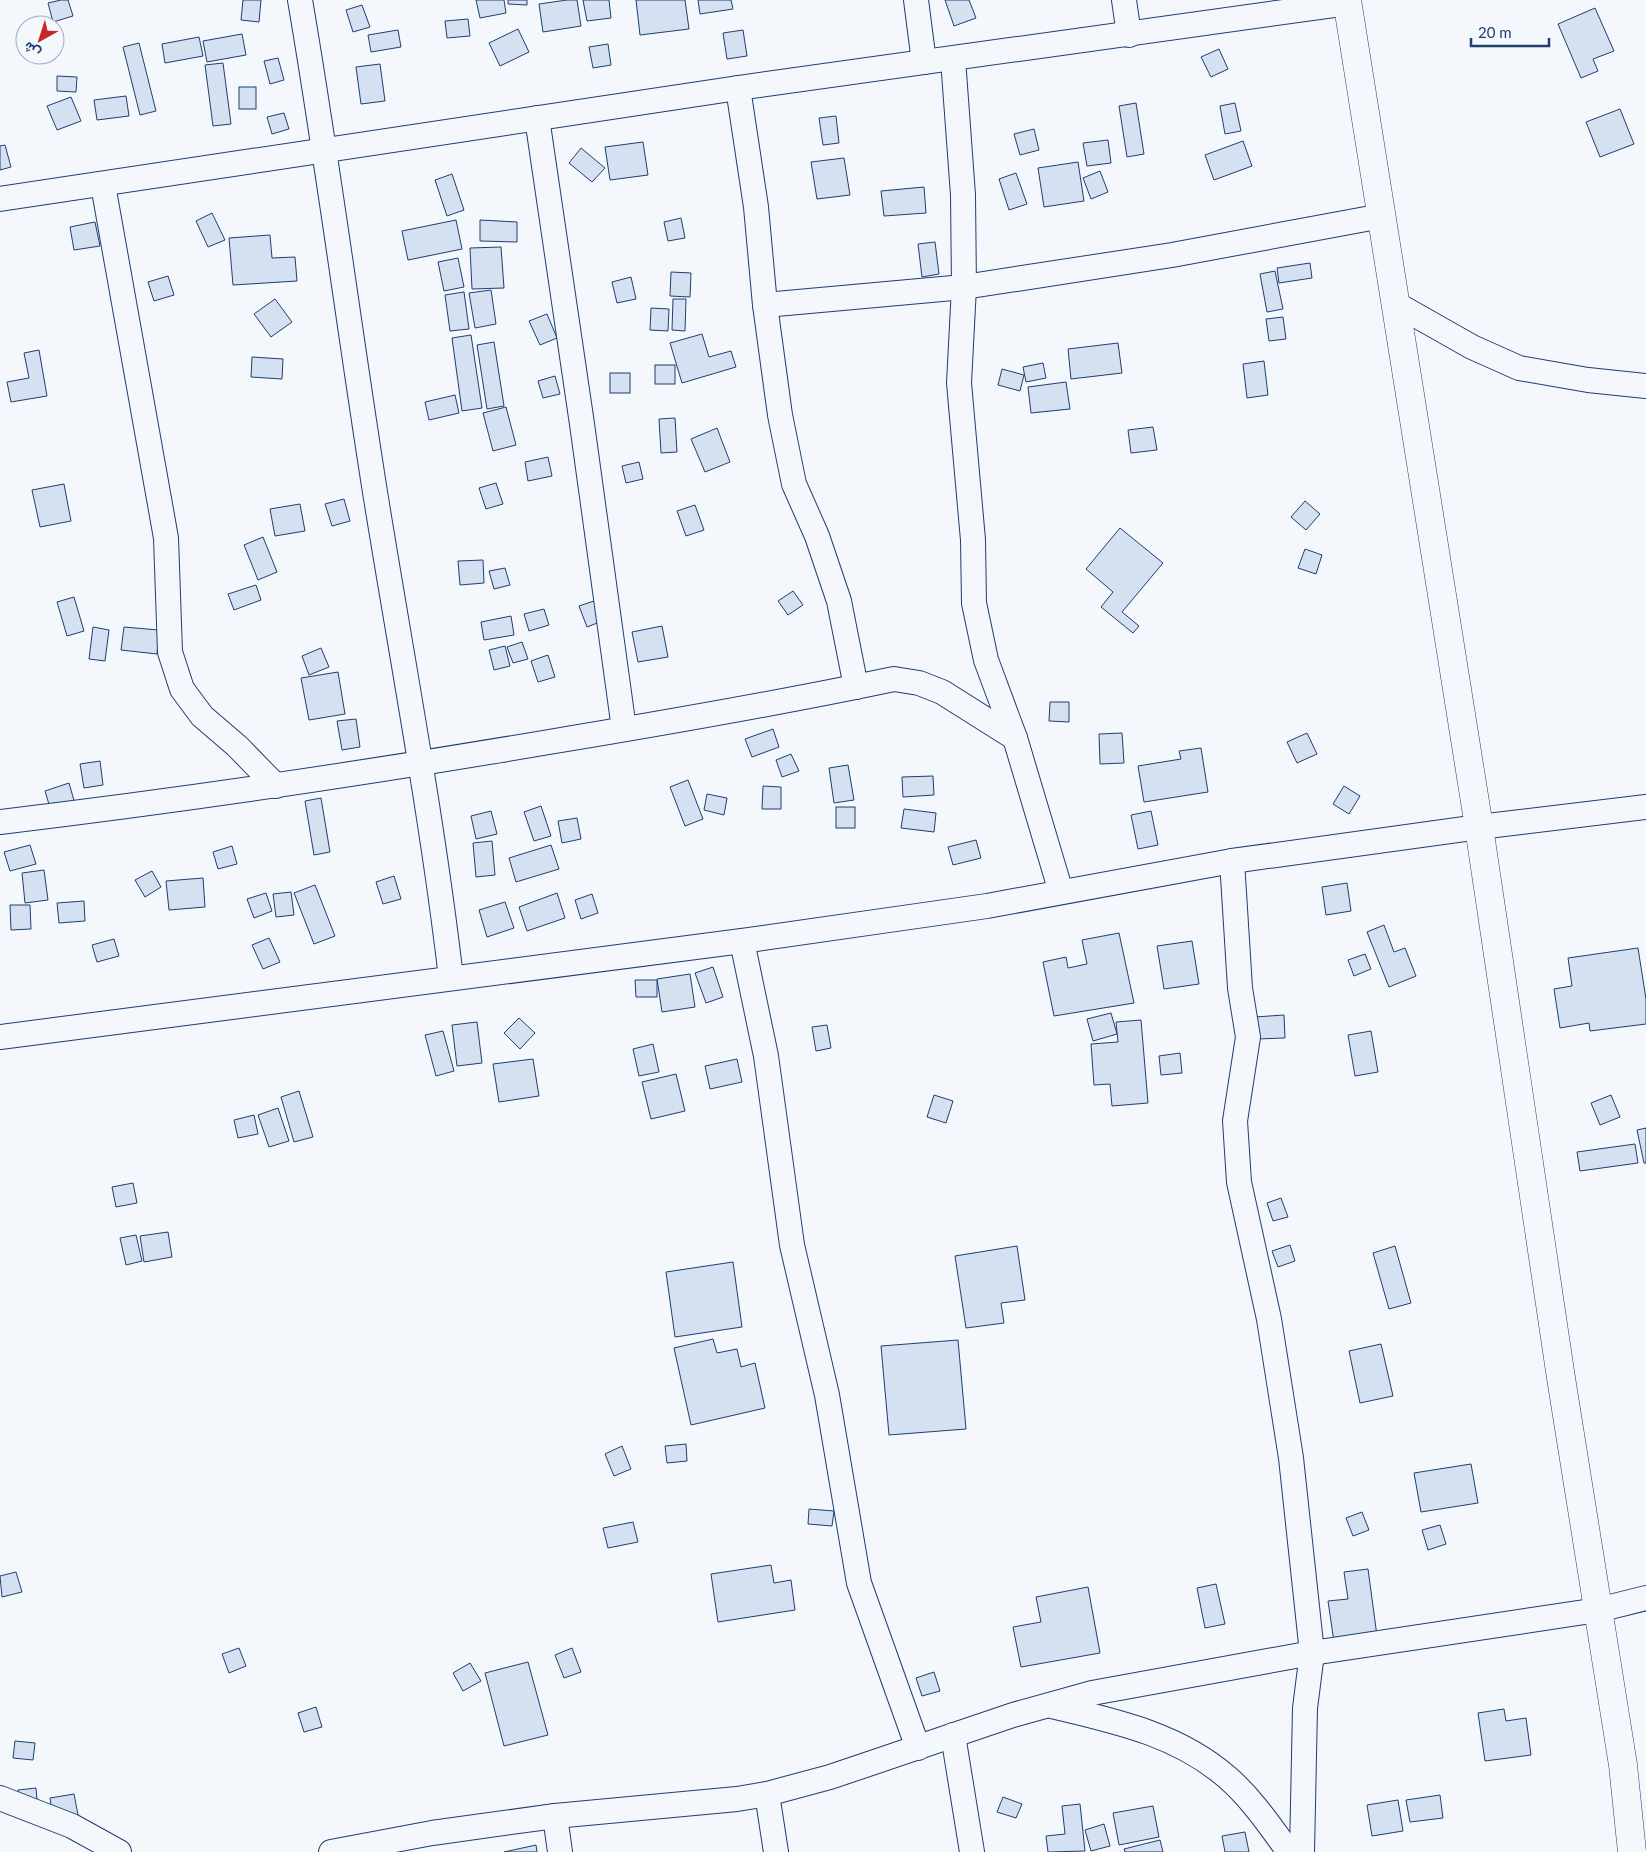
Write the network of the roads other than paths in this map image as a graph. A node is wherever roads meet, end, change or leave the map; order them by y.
1 (300, 0) edge
2 (916, 0) edge
3 (1124, 0) edge
4 (1348, 1) edge
5 (1129, 35) junction
6 (953, 59) junction
7 (924, 62) junction
8 (738, 88) junction
9 (537, 118) junction
10 (326, 150) junction
11 (103, 185) junction
12 (0, 199) edge
13 (1382, 216) junction
14 (964, 287) junction
15 (1396, 304) junction
16 (765, 305) junction
17 (1646, 386) edge
18 (856, 687) junction
19 (624, 729) junction
20 (1016, 738) junction
21 (422, 763) junction
22 (276, 786) junction
23 (1646, 808) edge
24 (0, 822) edge
25 (1480, 826) junction
26 (1232, 861) junction
27 (1061, 892) junction
28 (742, 942) junction
29 (451, 978) junction
30 (0, 1037) edge
31 (1646, 1598) edge
32 (1598, 1610) junction
33 (1312, 1653) junction
34 (1049, 1706) junction
35 (954, 1736) junction
36 (918, 1748) junction
37 (767, 1794) junction
38 (0, 1798) edge
39 (555, 1816) junction
40 (343, 1851) edge
41 (119, 1852) edge
42 (560, 1852) edge
43 (776, 1852) edge
44 (972, 1852) edge
45 (1289, 1852) edge
46 (1302, 1852) edge
47 (1632, 1852) edge

1 - 10 street
2 - 7 street
3 - 5 street
4 - 5 street
4 - 13 street
5 - 6 street
6 - 7 street
6 - 14 street
7 - 8 street
8 - 9 street
8 - 16 street
9 - 10 street
9 - 19 street
10 - 11 street
10 - 21 street
11 - 12 street
11 - 22 street
13 - 14 street
13 - 15 street
14 - 16 street
14 - 20 street
15 - 17 street
15 - 25 street
16 - 18 street
18 - 19 street
18 - 20 street
19 - 21 street
20 - 27 street
21 - 22 street
21 - 29 street
22 - 24 street
23 - 25 street
25 - 26 street
25 - 32 street
26 - 27 street
26 - 33 street
27 - 28 street
28 - 29 street
28 - 36 street
29 - 30 street
31 - 32 street
32 - 33 street
32 - 47 street
33 - 34 street
33 - 46 street
34 - 35 street
34 - 45 street
35 - 36 street
35 - 44 street
36 - 37 street
37 - 39 street
37 - 43 street
38 - 41 street
39 - 40 street
39 - 42 street

